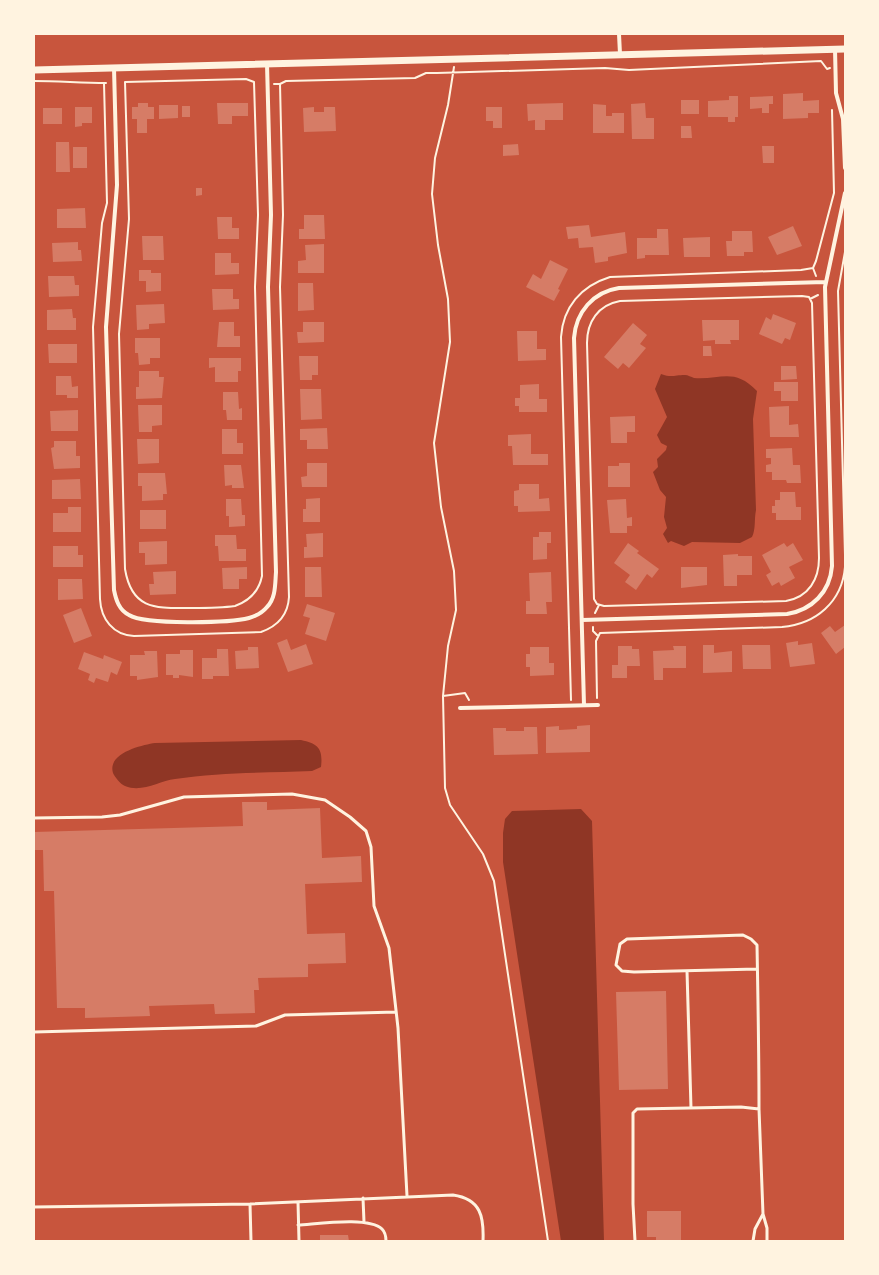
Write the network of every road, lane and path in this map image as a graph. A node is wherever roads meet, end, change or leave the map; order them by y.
1 (620, 34) edge
2 (835, 49) junction
3 (845, 49) edge
4 (620, 54) junction
5 (267, 64) junction
6 (114, 68) junction
7 (830, 68) junction
8 (835, 68) junction
9 (34, 70) edge
10 (454, 74) junction
11 (830, 74) dead end
12 (34, 82) edge
13 (115, 82) junction
14 (125, 82) junction
15 (104, 83) junction
16 (267, 84) junction
17 (280, 84) junction
18 (254, 85) junction
19 (832, 110) dead end
20 (845, 113) edge
21 (843, 119) junction
22 (845, 168) edge
23 (845, 193) edge
24 (845, 252) edge
25 (825, 282) junction
26 (845, 555) edge
27 (845, 567) edge
28 (604, 606) joint
29 (582, 620) junction
30 (443, 696) junction
31 (571, 700) dead end
32 (597, 700) dead end
33 (584, 705) junction
34 (598, 705) dead end
35 (460, 708) dead end
36 (470, 708) junction
37 (34, 818) edge
38 (758, 969) junction
39 (687, 971) junction
40 (396, 1012) junction
41 (34, 1032) edge
42 (691, 1108) junction
43 (759, 1108) junction
44 (407, 1196) junction
45 (363, 1198) junction
46 (298, 1202) junction
47 (250, 1204) junction
48 (34, 1207) edge
49 (763, 1214) junction
50 (364, 1222) junction
51 (298, 1225) junction
52 (251, 1241) edge
53 (299, 1241) edge
54 (386, 1241) edge
55 (483, 1241) edge
56 (548, 1241) edge
57 (635, 1241) edge
58 (753, 1241) edge
59 (767, 1241) edge

1 - 4 street
2 - 3 street
2 - 4 street
2 - 8 street
4 - 5 street
5 - 6 street
5 - 16 street
6 - 9 street
6 - 13 street
7 - 8 path
7 - 10 path
7 - 11 path
8 - 21 street
10 - 17 path
10 - 30 path
12 - 15 path
13 - 14 path
13 - 15 path
13 - 16 street
14 - 18 path
14 - 18 path
15 - 17 path
16 - 17 path
16 - 18 path
19 - 31 path
20 - 21 street
21 - 22 street
23 - 25 street
24 - 26 path
25 - 29 street
25 - 29 street
27 - 32 path
28 - 28 path
29 - 33 street
30 - 36 path
30 - 56 path
33 - 34 street
33 - 36 street
35 - 36 street
37 - 40 lane
38 - 39 lane
38 - 39 lane
38 - 43 lane
39 - 42 lane
40 - 41 lane
40 - 44 lane
42 - 43 lane
42 - 57 lane
43 - 49 lane
44 - 45 lane
44 - 55 lane
45 - 46 lane
45 - 50 lane
46 - 47 lane
46 - 51 lane
47 - 48 lane
47 - 52 lane
49 - 58 lane
49 - 59 lane
50 - 51 lane
50 - 54 lane
51 - 53 lane

